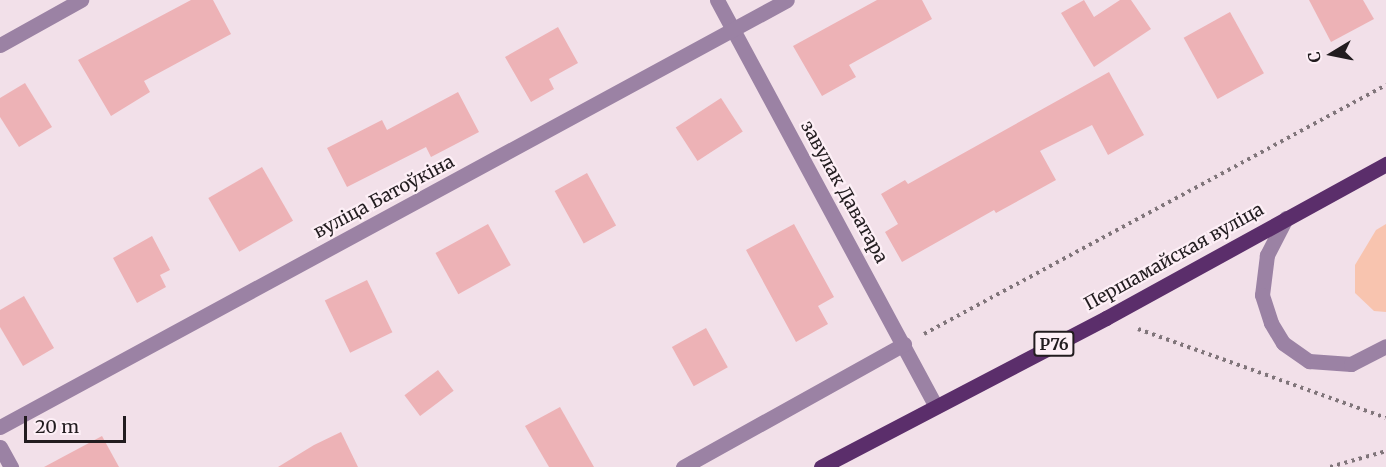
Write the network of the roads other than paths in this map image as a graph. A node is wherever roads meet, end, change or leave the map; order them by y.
1 (81, 0) edge
2 (717, 0) edge
3 (787, 0) edge
4 (733, 30) junction
5 (0, 45) edge
6 (1386, 164) edge
7 (1286, 218) junction
8 (904, 344) junction
9 (1386, 346) edge
10 (935, 405) junction
11 (0, 427) edge
12 (0, 447) edge
13 (11, 467) edge
14 (684, 467) edge
15 (821, 467) edge

1 - 5 street
2 - 4 street, завулак Даватара
3 - 4 street, вуліца Батоўкіна
4 - 8 street, завулак Даватара
4 - 11 street, вуліца Батоўкіна
6 - 7 main road, Першамайская вуліца / Р76
7 - 9 street
7 - 10 main road, Першамайская вуліца / Р76
8 - 10 street, завулак Даватара
8 - 14 street
10 - 15 main road, Першамайская вуліца / Р76
12 - 13 street

